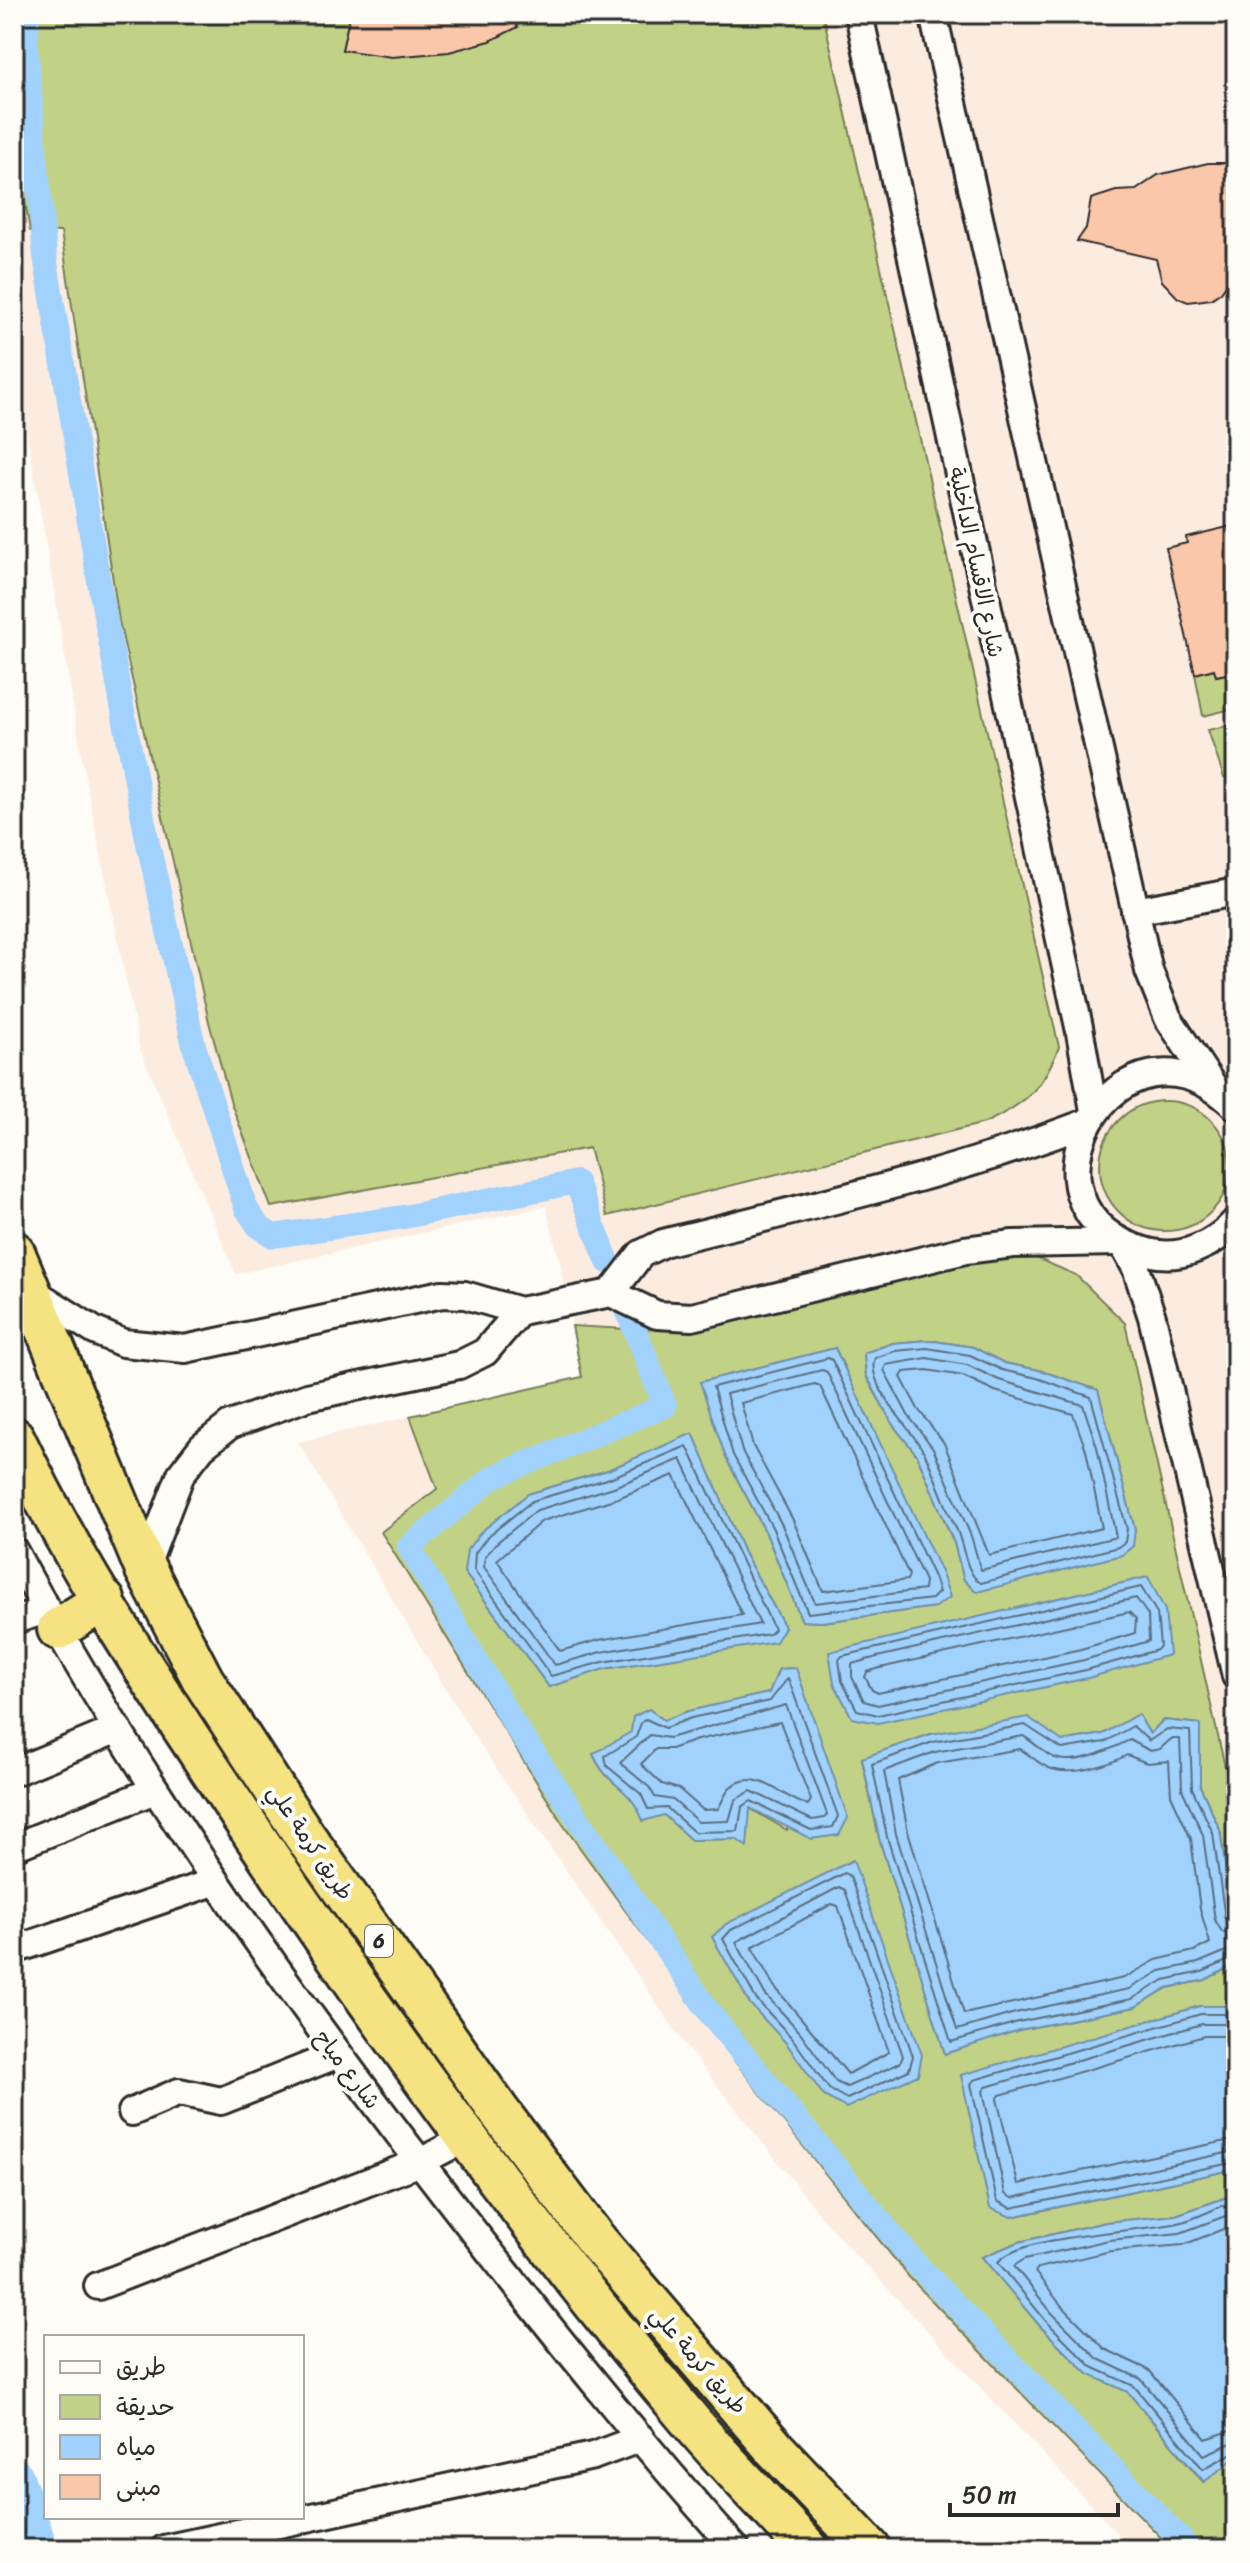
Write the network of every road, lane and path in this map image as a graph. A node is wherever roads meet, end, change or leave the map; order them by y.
1 (859, 14) edge
2 (933, 14) edge
3 (1236, 892) edge
4 (1135, 911) junction
5 (1227, 1094) edge
6 (1090, 1117) junction
7 (1236, 1221) edge
8 (1121, 1242) junction
9 (20, 1270) edge
10 (611, 1293) junction
11 (520, 1311) junction
12 (14, 1438) edge
13 (14, 1551) edge
14 (145, 1568) junction
15 (104, 1600) junction
16 (53, 1619) junction
17 (14, 1620) edge
18 (1236, 1676) edge
19 (118, 1729) junction
20 (14, 1772) edge
21 (155, 1790) junction
22 (14, 1847) edge
23 (214, 1882) junction
24 (14, 1950) edge
25 (336, 2055) junction
26 (132, 2112) dead end
27 (468, 2137) junction
28 (420, 2162) junction
29 (98, 2286) dead end
30 (641, 2438) junction
31 (302, 2519) edge
32 (304, 2519) edge
33 (164, 2549) edge
34 (736, 2549) edge
35 (808, 2549) edge
36 (870, 2549) edge

1 - 6 street, شارع الاقسام الداخلية
2 - 4 street
3 - 4 street
4 - 5 street
5 - 6 street
6 - 8 street
6 - 10 street
7 - 8 street
8 - 10 street
8 - 18 street
9 - 11 street
9 - 14 highway, طريق كرمة علي / 6
10 - 11 street
11 - 14 street
12 - 15 highway, طريق كرمة علي / 6
13 - 16 street, شارع مياح
14 - 36 highway, طريق كرمة علي / 6
15 - 16 highway
15 - 27 highway, طريق كرمة علي / 6
16 - 17 street
16 - 19 street, شارع مياح
19 - 20 street
19 - 21 street, شارع مياح
21 - 22 street
21 - 23 street, شارع مياح
23 - 24 street
23 - 25 street, شارع مياح
25 - 26 street
25 - 28 street, شارع مياح
27 - 28 street
27 - 35 highway, طريق كرمة علي / 6
28 - 29 street
28 - 30 street, شارع مياح
30 - 32 street
30 - 34 street, شارع مياح
31 - 33 street

